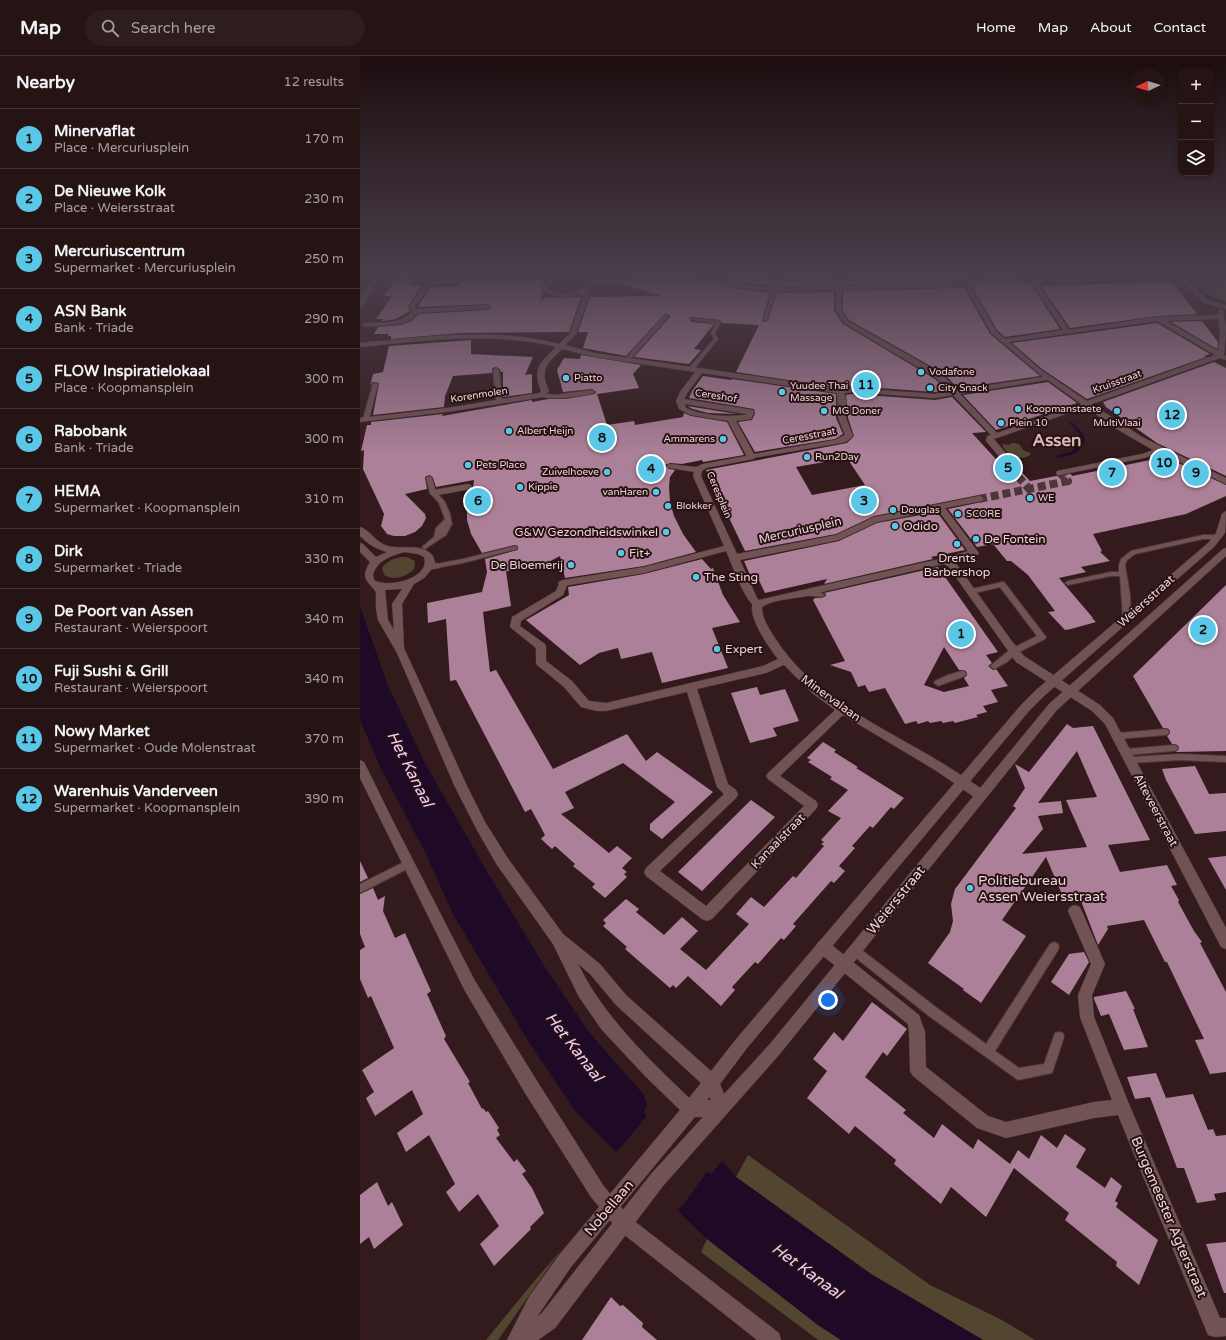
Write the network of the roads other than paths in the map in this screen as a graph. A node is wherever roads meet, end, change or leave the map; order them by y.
1 (573, 334) edge
2 (651, 334) edge
3 (713, 334) edge
4 (867, 334) edge
5 (995, 334) edge
6 (1049, 334) edge
7 (1184, 334) edge
8 (1223, 334) edge
9 (443, 339) junction
10 (1003, 341) junction
11 (360, 345) edge
12 (562, 346) junction
13 (360, 350) edge
14 (1224, 357) edge
15 (627, 360) junction
16 (691, 369) junction
17 (496, 370) dead end
18 (700, 370) junction
19 (1048, 378) junction
20 (375, 384) dead end
21 (955, 391) junction
22 (592, 392) dead end
23 (840, 392) junction
24 (541, 395) junction
25 (680, 401) junction
26 (499, 402) junction
27 (1087, 404) junction
28 (363, 419) edge
29 (731, 419) junction
30 (995, 435) junction
31 (1160, 450) junction
32 (751, 457) junction
33 (670, 466) dead end
34 (1010, 467) tunnel mouth
35 (698, 470) junction
36 (1060, 473) dead end
37 (429, 478) dead end
38 (1226, 481) edge
39 (468, 487) dead end
40 (433, 490) junction
41 (979, 499) tunnel mouth
42 (940, 507) junction
43 (1226, 514) edge
44 (360, 530) edge
45 (1218, 537) junction
46 (360, 546) edge
47 (729, 547) junction
48 (515, 548) dead end
49 (422, 549) junction
50 (396, 550) junction
51 (1226, 551) edge
52 (734, 558) junction
53 (374, 561) junction
54 (944, 561) junction
55 (432, 566) junction
56 (1124, 574) junction
57 (410, 583) junction
58 (1068, 583) dead end
59 (376, 585) junction
60 (972, 592) junction
61 (758, 605) junction
62 (1127, 619) junction
63 (400, 650) junction
64 (1014, 651) junction
65 (786, 660) junction
66 (994, 666) dead end
67 (962, 674) dead end
68 (1054, 681) junction
69 (938, 683) dead end
70 (691, 687) junction
71 (1070, 691) junction
72 (843, 709) junction
73 (1165, 732) dead end
74 (1118, 736) junction
75 (1174, 748) dead end
76 (1128, 756) junction
77 (1226, 759) edge
78 (360, 764) edge
79 (961, 783) junction
80 (981, 795) junction
81 (408, 864) junction
82 (360, 889) edge
83 (1075, 911) dead end
84 (558, 939) junction
85 (1226, 942) edge
86 (1054, 946) dead end
87 (823, 947) junction
88 (855, 951) junction
89 (844, 964) junction
90 (1059, 1037) dead end
91 (988, 1052) junction
92 (711, 1081) junction
93 (1122, 1106) junction
94 (722, 1108) junction
95 (690, 1109) junction
96 (610, 1207) junction
97 (623, 1223) junction
98 (1221, 1328) edge
99 (516, 1340) edge
100 (522, 1340) edge
101 (772, 1340) edge

1 - 12 street
2 - 15 lane
3 - 16 lane
4 - 21 street
5 - 10 street
6 - 10 street
7 - 14 street
8 - 14 street
9 - 11 street
9 - 12 street
9 - 13 street
10 - 19 street
12 - 15 street
12 - 24 street
14 - 27 street, Kruisstraat
15 - 16 street
16 - 18 street
17 - 26 lane
18 - 23 street
18 - 25 street, Cereshof
19 - 21 street
19 - 27 street
20 - 28 lane
21 - 23 street
21 - 30 street
22 - 24 lane
23 - 32 street, Ceresstraat
24 - 26 street, Korenmolen
25 - 29 street, Cereshof
25 - 29 street, Cereshof
26 - 28 street, Korenmolen
27 - 30 street, Kruisstraat
27 - 31 street
29 - 32 street, Cereshof
30 - 34 street
31 - 36 street
31 - 38 street
32 - 35 street, Ceresplein
33 - 35 street
35 - 47 street, Ceresplein
37 - 40 lane
39 - 40 street
40 - 49 lane
41 - 42 street, Mercuriusplein
42 - 52 street, Mercuriusplein
42 - 54 street
43 - 45 street, Weiersstraat
44 - 50 street
45 - 56 lane
45 - 62 street, Weiersstraat
46 - 53 street
47 - 52 street, Ceresplein
47 - 70 street
48 - 55 lane
49 - 50 street
49 - 55 street
50 - 53 street
51 - 71 street, Weiersstraat
52 - 61 street, Minervalaan
53 - 59 street
54 - 60 street
54 - 61 street
55 - 57 street
56 - 58 lane
56 - 62 lane
57 - 59 street
57 - 63 street
59 - 63 street
60 - 64 street
60 - 64 lane
61 - 65 street, Minervalaan
62 - 68 street, Weiersstraat
63 - 84 street
64 - 66 lane
64 - 68 street
65 - 70 street
65 - 72 street, Minervalaan
67 - 69 lane
68 - 71 street
68 - 79 street, Weiersstraat
70 - 72 street, Kanaalstraat
71 - 74 street, Alteveerstraat
71 - 80 street, Weiersstraat
72 - 79 street, Minervalaan
73 - 74 lane
74 - 76 street, Alteveerstraat
75 - 76 lane
76 - 77 lane
76 - 85 street, Alteveerstraat
78 - 81 street
79 - 80 street, Minervalaan
79 - 87 street, Weiersstraat
80 - 88 street, Weiersstraat
81 - 82 lane
81 - 96 street
83 - 93 street, Burgemeester Agterstraat
84 - 92 street
84 - 95 street
86 - 91 lane
87 - 89 street
87 - 92 street, Weiersstraat
88 - 89 street, Weiersstraat
88 - 91 lane
89 - 93 street
89 - 94 street, Weiersstraat
90 - 91 lane
92 - 94 street
92 - 95 street, Nobellaan
93 - 98 street, Burgemeester Agterstraat
94 - 95 street
94 - 97 street, Nobellaan
95 - 96 street, Nobellaan
96 - 97 street
96 - 99 street, Nobellaan
97 - 100 street, Nobellaan
97 - 101 street

